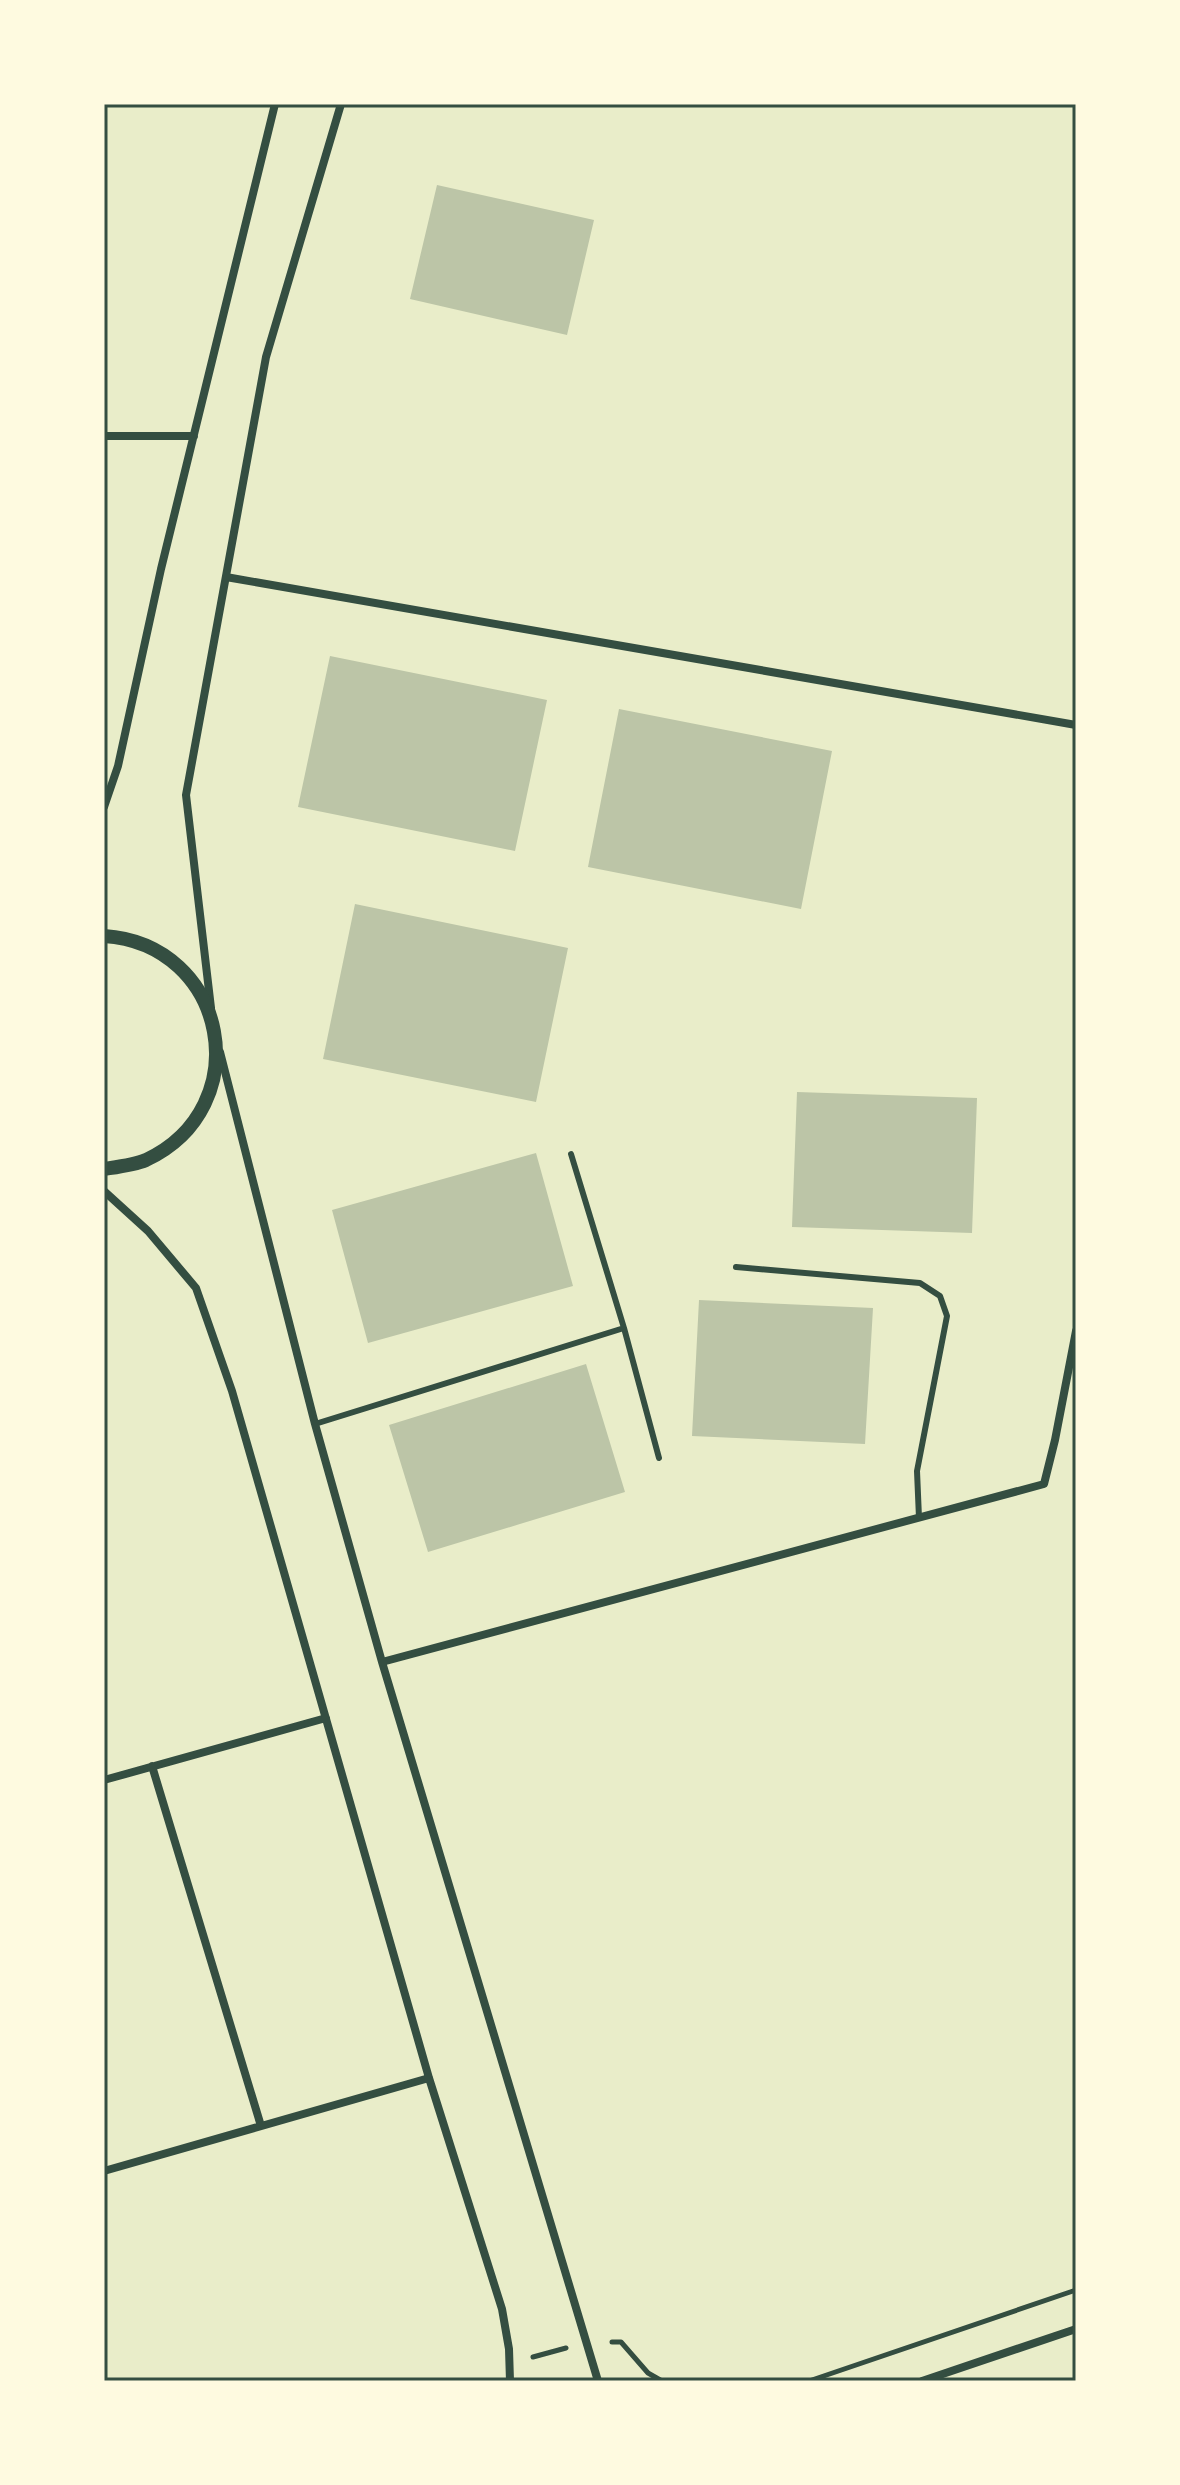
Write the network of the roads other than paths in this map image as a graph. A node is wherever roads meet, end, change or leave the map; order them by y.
1 (275, 104) edge
2 (341, 104) edge
3 (104, 436) edge
4 (194, 436) junction
5 (226, 577) junction
6 (1076, 725) edge
7 (104, 807) edge
8 (104, 936) edge
9 (213, 1024) junction
10 (571, 1154) dead end
11 (104, 1169) edge
12 (104, 1191) edge
13 (736, 1267) dead end
14 (624, 1328) junction
15 (1076, 1331) edge
16 (315, 1424) junction
17 (659, 1458) dead end
18 (919, 1518) junction
19 (382, 1662) junction
20 (326, 1718) junction
21 (152, 1766) junction
22 (104, 1780) edge
23 (429, 2078) junction
24 (261, 2126) junction
25 (104, 2171) edge
26 (1076, 2329) edge
27 (510, 2381) edge
28 (598, 2381) edge
29 (922, 2381) edge

1 - 4 street
2 - 5 street
3 - 4 street
4 - 7 street
5 - 6 street
5 - 9 street
8 - 9 street
9 - 11 street
9 - 16 street
10 - 14 lane
12 - 20 street
13 - 18 lane
14 - 16 lane
14 - 17 lane
15 - 18 street
16 - 19 street
18 - 19 street
19 - 28 street
20 - 21 street
20 - 23 street
21 - 22 street
21 - 24 street
23 - 24 street
23 - 27 street
24 - 25 street
26 - 29 street

